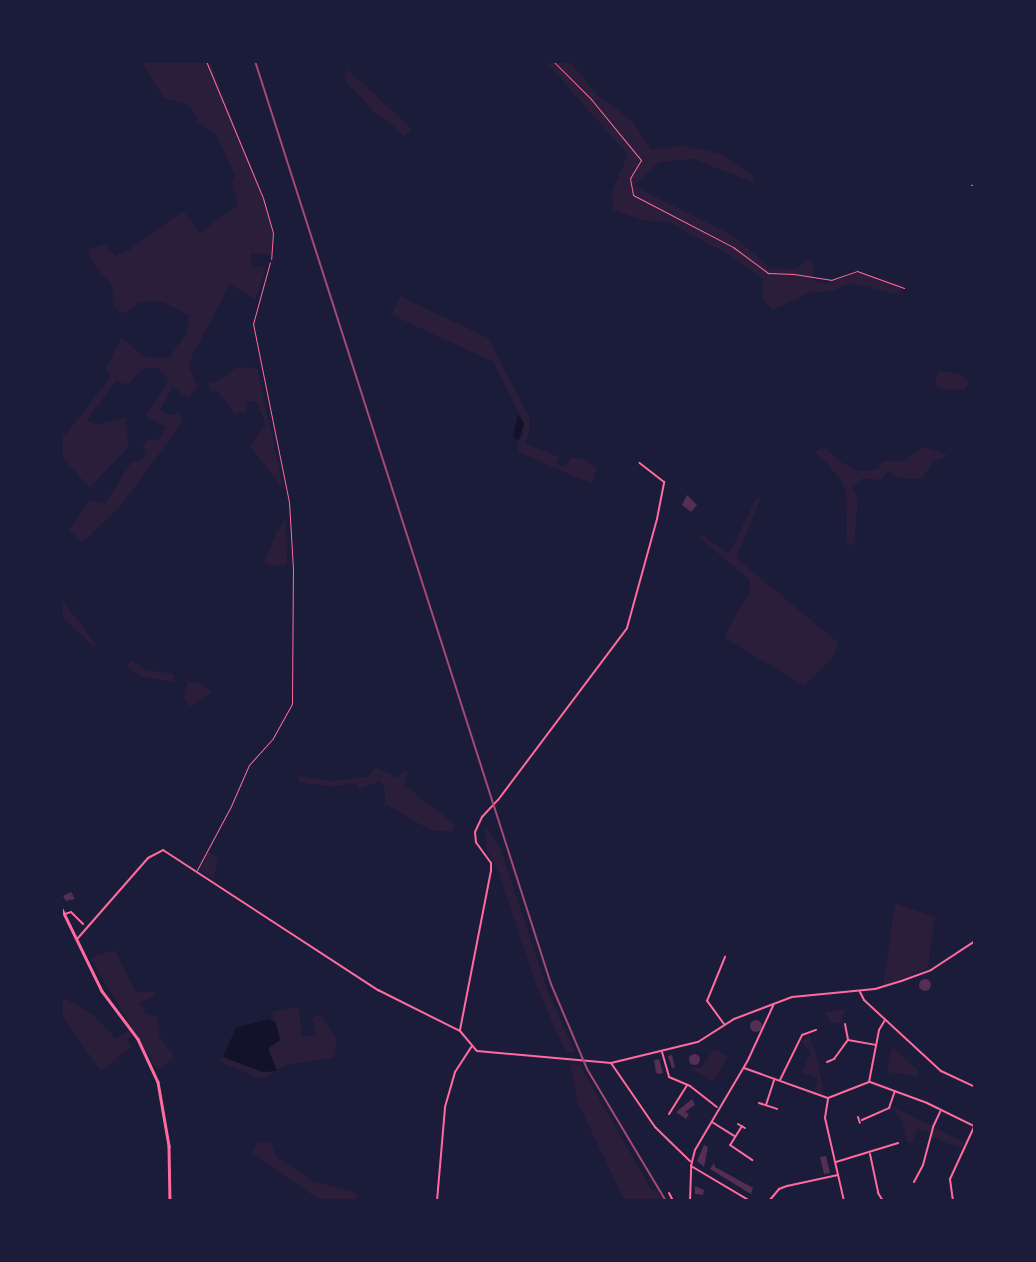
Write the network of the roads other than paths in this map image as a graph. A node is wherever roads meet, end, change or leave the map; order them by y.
1 (270, 262) road end
2 (640, 463) dead end
3 (197, 871) junction
4 (61, 907) edge
5 (65, 914) junction
6 (83, 919) dead end
7 (78, 938) junction
8 (975, 941) edge
9 (725, 957) dead end
10 (859, 991) junction
11 (773, 1004) junction
12 (885, 1020) junction
13 (846, 1024) dead end
14 (725, 1025) junction
15 (816, 1030) dead end
16 (460, 1031) junction
17 (803, 1035) junction
18 (797, 1037) dead end
19 (848, 1040) junction
20 (876, 1045) junction
21 (471, 1047) junction
22 (662, 1052) junction
23 (834, 1059) junction
24 (827, 1062) dead end
25 (611, 1063) junction
26 (836, 1063) dead end
27 (743, 1067) junction
28 (774, 1080) junction
29 (780, 1082) junction
30 (869, 1082) junction
31 (688, 1085) junction
32 (975, 1087) edge
33 (895, 1091) junction
34 (828, 1098) junction
35 (759, 1102) dead end
36 (669, 1105) dead end
37 (766, 1105) junction
38 (673, 1108) junction
39 (719, 1108) junction
40 (776, 1109) dead end
41 (941, 1111) junction
42 (669, 1114) dead end
43 (860, 1120) dead end
44 (711, 1121) junction
45 (742, 1126) dead end
46 (974, 1126) edge
47 (735, 1136) junction
48 (970, 1136) junction
49 (975, 1138) edge
50 (898, 1143) dead end
51 (892, 1145) junction
52 (895, 1152) dead end
53 (869, 1153) junction
54 (748, 1157) junction
55 (752, 1160) dead end
56 (691, 1161) junction
57 (744, 1162) dead end
58 (836, 1162) junction
59 (691, 1166) junction
60 (839, 1175) junction
61 (914, 1182) dead end
62 (676, 1194) dead end
63 (690, 1200) edge
64 (170, 1201) edge
65 (437, 1201) edge
66 (673, 1201) edge
67 (750, 1201) edge
68 (769, 1201) edge
69 (844, 1201) edge
70 (883, 1201) edge
71 (953, 1201) edge

1 - 3 lane
2 - 16 street
3 - 7 street
3 - 16 street
4 - 5 highway
5 - 6 street
5 - 7 highway
7 - 64 highway
8 - 10 street
9 - 14 street
10 - 11 street
10 - 12 street
11 - 14 street
11 - 27 street
12 - 20 street
12 - 32 street
13 - 19 street
14 - 22 street
15 - 17 street
16 - 21 street
17 - 18 street
17 - 29 street
19 - 20 street
19 - 23 street
20 - 30 street
21 - 25 street
21 - 65 street
22 - 25 street
22 - 31 street
23 - 24 street
23 - 26 street
25 - 56 street
27 - 28 street
27 - 39 street
28 - 29 street
28 - 37 street
29 - 34 street
30 - 33 street
30 - 34 street
31 - 38 street
31 - 39 street
33 - 41 street
33 - 43 street
34 - 58 street
35 - 37 street
36 - 38 street
37 - 40 street
38 - 42 street
39 - 44 street
41 - 46 street
41 - 61 street
44 - 47 street
44 - 56 street
45 - 47 street
46 - 48 street
47 - 54 street
48 - 49 street
48 - 71 street
50 - 51 street
51 - 52 street
51 - 53 street
53 - 58 street
53 - 70 street
54 - 55 street
54 - 57 street
56 - 59 street
58 - 60 street
59 - 63 street
59 - 67 street
60 - 68 street
60 - 69 street
62 - 66 street

